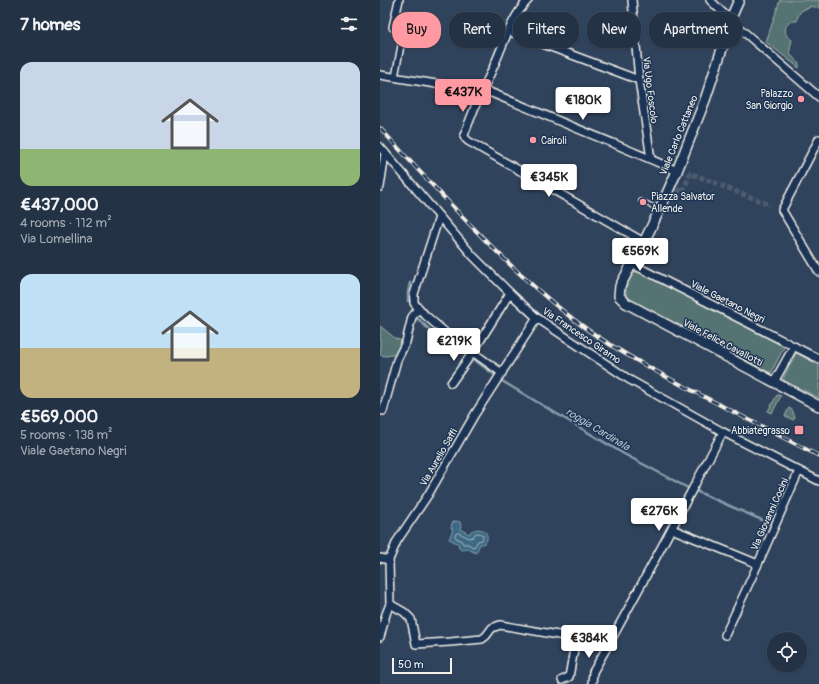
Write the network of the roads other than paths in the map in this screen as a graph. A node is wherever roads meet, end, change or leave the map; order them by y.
1 (399, 0) edge
2 (528, 0) edge
3 (632, 0) edge
4 (710, 0) edge
5 (739, 0) edge
6 (396, 12) edge
7 (722, 12) edge
8 (734, 12) edge
9 (742, 30) edge
10 (508, 31) junction
11 (401, 48) edge
12 (722, 48) edge
13 (380, 75) edge
14 (395, 77) junction
15 (639, 80) junction
16 (482, 90) junction
17 (819, 97) edge
18 (819, 139) edge
19 (383, 150) edge
20 (651, 159) junction
21 (677, 171) junction
22 (380, 187) edge
23 (641, 201) dead end
24 (660, 209) junction
25 (439, 217) junction
26 (644, 242) junction
27 (632, 264) junction
28 (819, 272) edge
29 (510, 293) junction
30 (619, 296) joint
31 (419, 308) junction
32 (537, 318) junction
33 (794, 346) junction
34 (473, 352) junction
35 (819, 359) edge
36 (502, 373) junction
37 (774, 382) junction
38 (452, 383) dead end
39 (819, 406) edge
40 (383, 411) dead end
41 (723, 432) junction
42 (799, 471) junction
43 (819, 481) edge
44 (672, 529) junction
45 (380, 558) edge
46 (389, 560) junction
47 (758, 564) junction
48 (390, 604) junction
49 (383, 614) edge
50 (725, 634) dead end
51 (380, 637) edge
52 (576, 638) junction
53 (611, 641) junction
54 (562, 680) dead end
55 (592, 684) edge

1 - 6 street
2 - 10 street
3 - 15 street, Via Ugo Foscolo
4 - 7 street
5 - 8 street, Viale Carlo Cattaneo
9 - 17 street
10 - 15 street
10 - 16 street
11 - 14 street
12 - 21 street, Viale Carlo Cattaneo
13 - 14 street
14 - 16 street
15 - 20 street, Via Ugo Foscolo
16 - 20 street
16 - 26 street
18 - 28 street
19 - 22 street
19 - 25 street, Via Francesco Giramo
20 - 21 street
21 - 24 street, Viale Carlo Cattaneo
23 - 24 lane
24 - 26 street, Viale Carlo Cattaneo
25 - 29 street, Via Francesco Giramo
25 - 31 street
26 - 27 street, Viale Carlo Cattaneo
27 - 30 street, Viale Carlo Cattaneo
27 - 33 street, Viale Gaetano Negri
29 - 32 street, Via Francesco Giramo
29 - 34 street
30 - 37 street, Viale Felice Cavallotti
31 - 34 street
31 - 40 street
32 - 36 street, Via Aurelio Saffi
32 - 41 street, Via Francesco Giramo
33 - 35 street, Viale Gaetano Negri
33 - 37 street
34 - 36 street
34 - 38 street
36 - 46 street, Via Aurelio Saffi
37 - 39 street, Viale Felice Cavallotti
41 - 42 street, Via Francesco Giramo
41 - 44 street
42 - 43 street, Via Francesco Giramo
42 - 47 street, Via Giovanni Cocini
44 - 47 street, Via Giovanni Cocini
44 - 53 street
45 - 46 street
46 - 48 street, Via Aurelio Saffi
47 - 50 street, Via Giovanni Cocini
48 - 49 street, Via Aurelio Saffi
48 - 52 street
49 - 51 street, Via Aurelio Saffi
52 - 53 street
52 - 54 street
53 - 55 street

